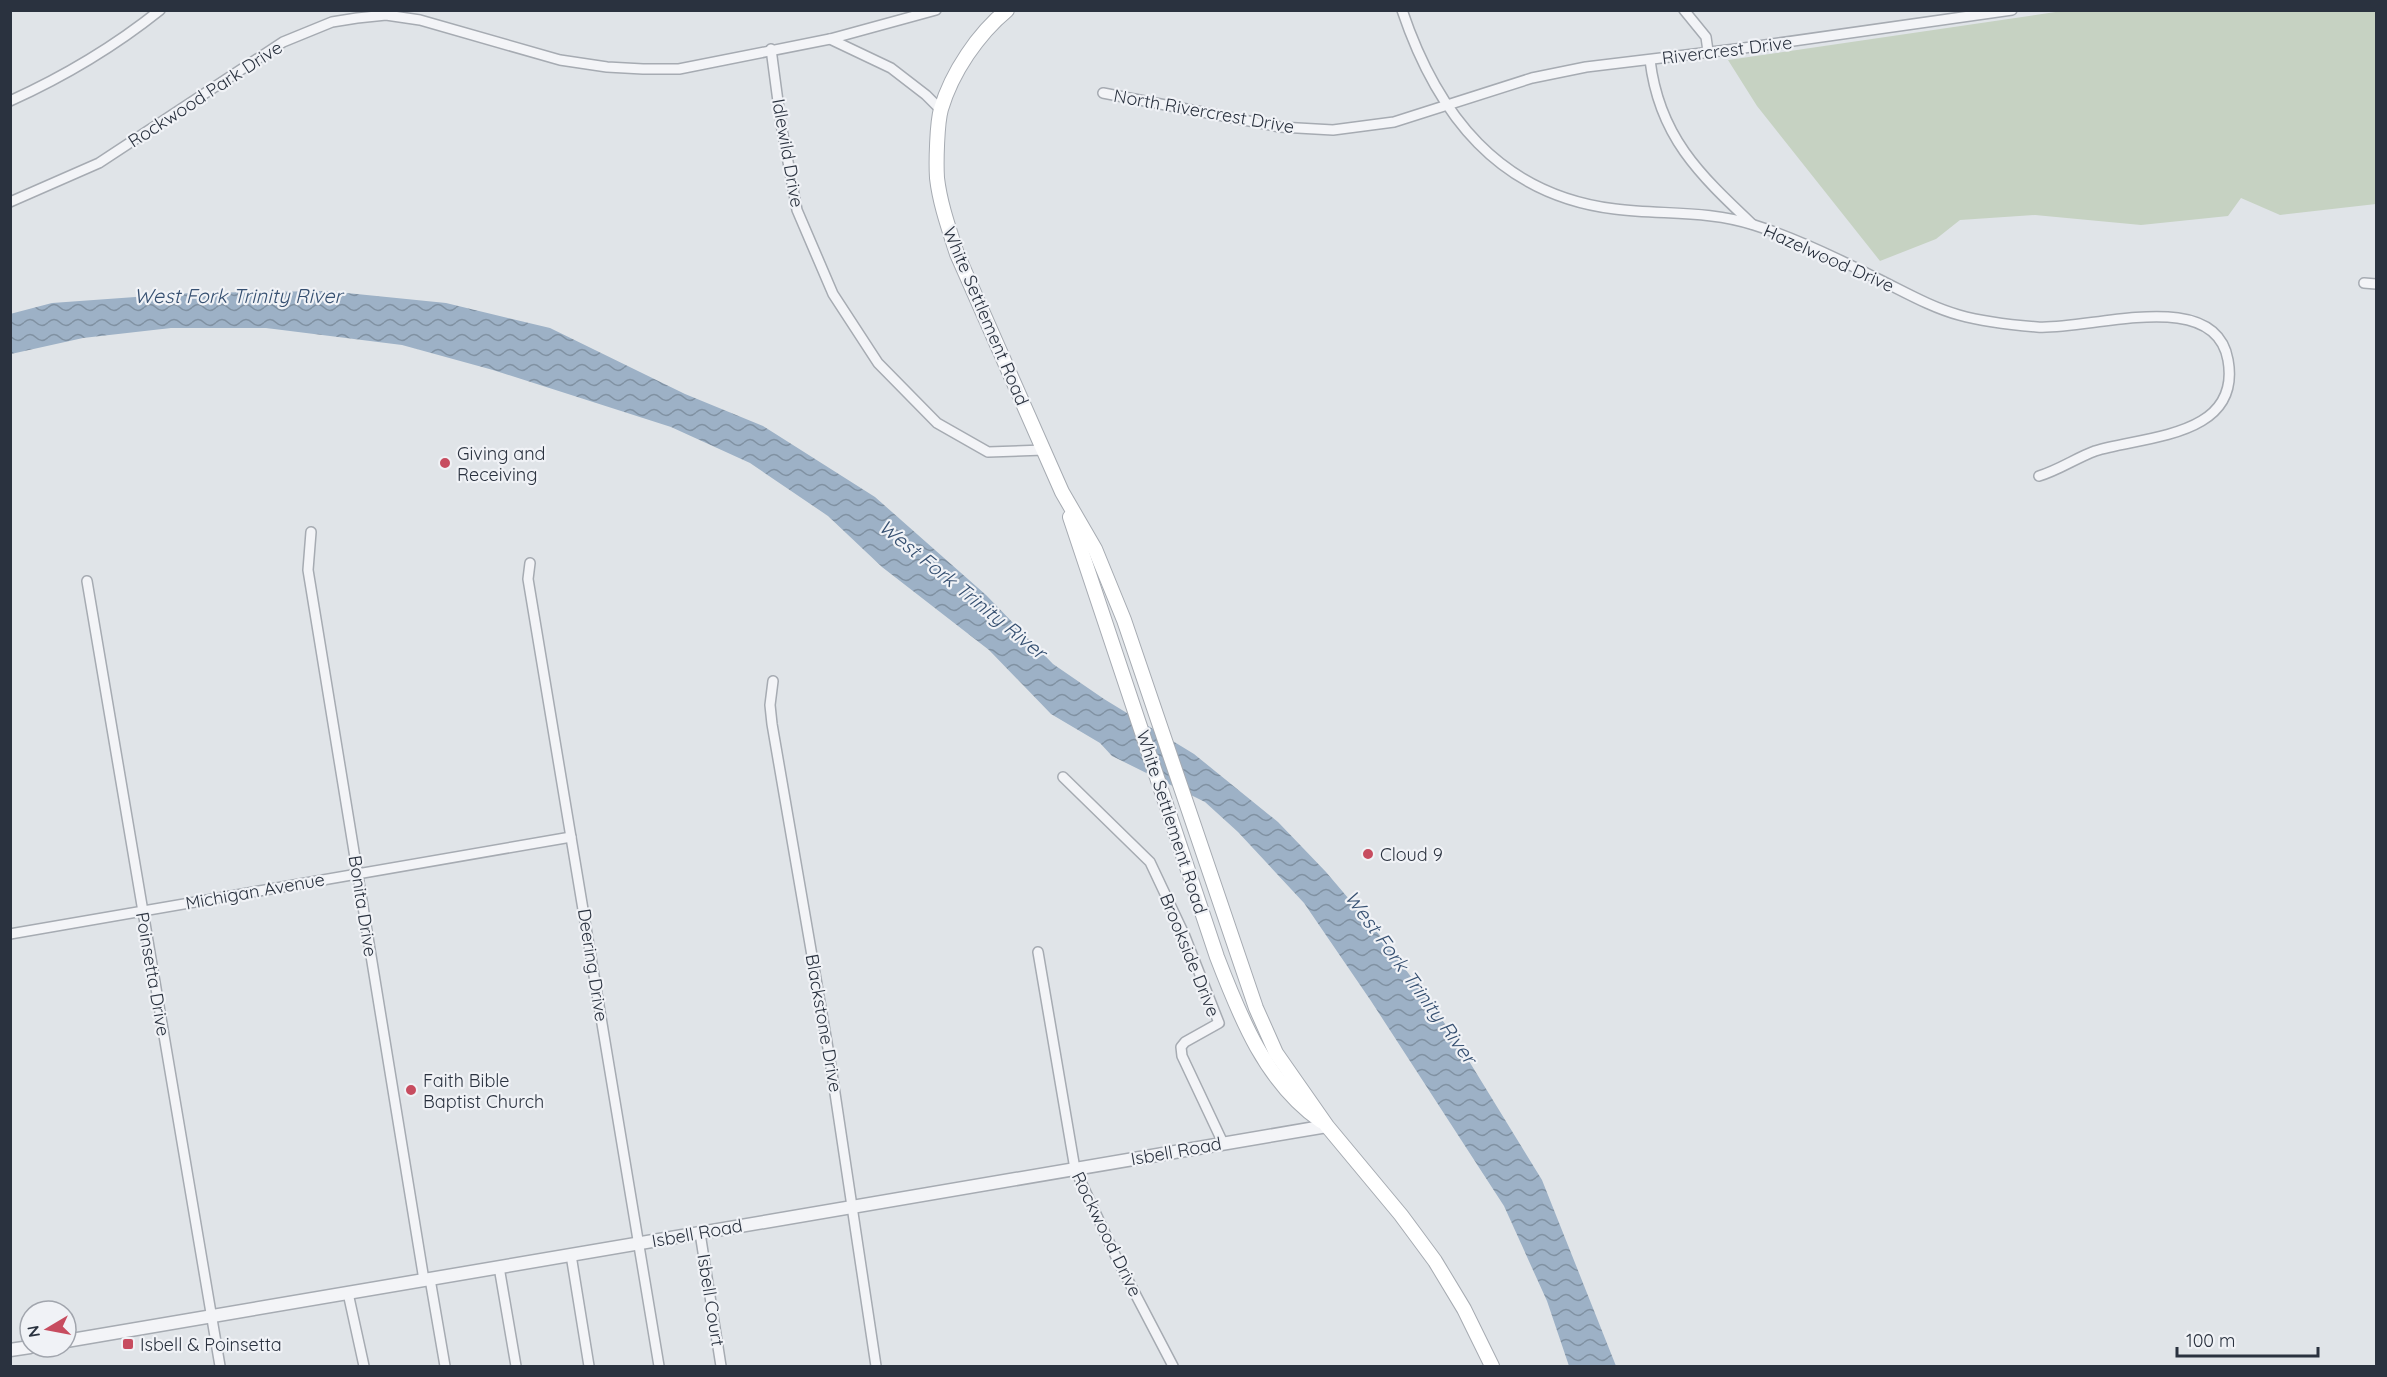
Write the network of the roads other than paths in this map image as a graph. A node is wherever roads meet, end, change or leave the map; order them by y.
1 (160, 10) edge
2 (936, 10) edge
3 (1007, 10) edge
4 (1402, 10) edge
5 (1684, 10) edge
6 (2012, 10) edge
7 (387, 13) edge
8 (830, 39) junction
9 (771, 49) junction
10 (1708, 51) junction
11 (1650, 60) junction
12 (1102, 93) dead end
13 (10, 101) edge
14 (1447, 106) junction
15 (941, 110) junction
16 (10, 202) edge
17 (1752, 224) junction
18 (2364, 283) dead end
19 (2376, 284) edge
20 (1044, 450) junction
21 (2039, 476) dead end
22 (1062, 492) junction
23 (311, 532) dead end
24 (530, 563) dead end
25 (87, 581) dead end
26 (773, 681) dead end
27 (1063, 777) dead end
28 (571, 837) junction
29 (357, 873) junction
30 (143, 911) junction
31 (10, 934) edge
32 (1038, 952) dead end
33 (1327, 1126) junction
34 (1223, 1143) junction
35 (1075, 1169) junction
36 (853, 1206) junction
37 (700, 1233) junction
38 (639, 1243) junction
39 (571, 1255) junction
40 (500, 1267) junction
41 (427, 1279) junction
42 (348, 1293) junction
43 (212, 1316) junction
44 (78, 1339) edge
45 (220, 1366) edge
46 (364, 1366) edge
47 (445, 1366) edge
48 (516, 1366) edge
49 (589, 1366) edge
50 (659, 1366) edge
51 (721, 1366) edge
52 (876, 1366) edge
53 (1173, 1366) edge
54 (1492, 1366) edge

1 - 13 street
2 - 8 street, Rockwood Park Drive
3 - 15 main road, White Settlement Road
4 - 14 street, Hazelwood Drive
5 - 10 street
6 - 10 street, Rivercrest Drive
7 - 9 street, Rockwood Park Drive
7 - 16 street, Rockwood Park Drive
8 - 9 street, Rockwood Park Drive
8 - 15 street
9 - 20 street, Idlewild Drive
10 - 11 street, Rivercrest Drive
11 - 14 street, Rivercrest Drive
11 - 17 street
12 - 14 street, North Rivercrest Drive
14 - 17 street, Hazelwood Drive
15 - 20 main road, White Settlement Road
17 - 21 street, Hazelwood Drive
18 - 19 street
20 - 22 main road, White Settlement Road
22 - 33 main road, White Settlement Road
22 - 33 main road, White Settlement Road
23 - 29 street, Bonita Drive
24 - 28 street, Deering Drive
25 - 30 street, Poinsetta Drive
26 - 36 street, Blackstone Drive
27 - 34 street, Brookside Drive
28 - 29 street, Michigan Avenue
28 - 38 street, Deering Drive
29 - 30 street, Michigan Avenue
29 - 41 street, Bonita Drive
30 - 31 street, Michigan Avenue
30 - 43 street, Poinsetta Drive
32 - 35 street, Rockwood Drive
33 - 34 street, Isbell Road
33 - 54 main road, White Settlement Road
34 - 35 street, Isbell Road
35 - 36 street, Isbell Road
35 - 53 street, Rockwood Drive
36 - 37 street, Isbell Road
36 - 52 street, Blackstone Drive
37 - 38 street, Isbell Road
37 - 51 street, Isbell Court
38 - 39 street, Isbell Road
38 - 50 street, Deering Drive
39 - 40 street, Isbell Road
39 - 49 street
40 - 41 street, Isbell Road
40 - 48 street
41 - 42 street, Isbell Road
41 - 47 street
42 - 43 street, Isbell Road
42 - 46 street
43 - 44 street, Isbell Road
43 - 45 street, Poinsetta Drive

